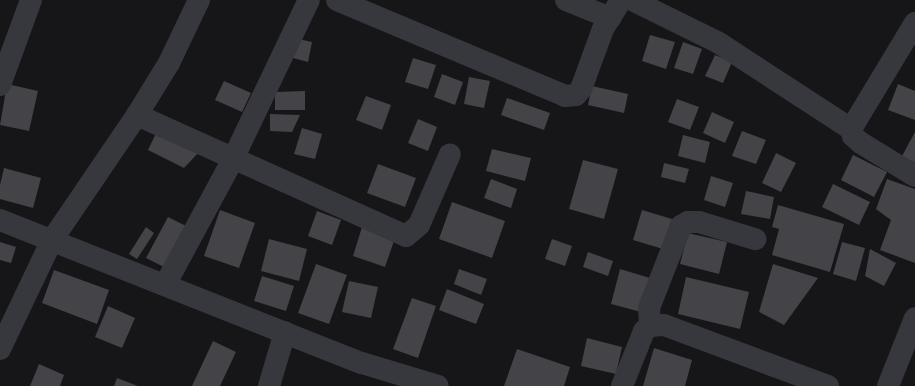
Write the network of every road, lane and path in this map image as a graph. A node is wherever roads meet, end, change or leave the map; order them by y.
1 (31, 0) edge
2 (199, 0) edge
3 (309, 0) edge
4 (337, 0) edge
5 (566, 0) edge
6 (632, 0) edge
7 (366, 6) edge
8 (615, 9) edge
9 (915, 23) edge
10 (0, 85) edge
11 (137, 115) junction
12 (850, 129) junction
13 (450, 154) dead end
14 (233, 159) junction
15 (915, 176) edge
16 (0, 220) edge
17 (755, 239) dead end
18 (52, 240) junction
19 (165, 285) junction
20 (915, 318) edge
21 (650, 326) junction
22 (285, 332) junction
23 (0, 349) edge
24 (269, 386) edge
25 (438, 386) edge
26 (622, 386) edge
27 (828, 386) edge
28 (888, 386) edge

1 - 10 street
2 - 11 street
3 - 14 street
4 - 7 street
5 - 8 street
6 - 12 street
7 - 8 street
9 - 12 street
11 - 14 street
11 - 18 street
12 - 15 street
13 - 14 street
14 - 19 street
16 - 18 street
17 - 21 street
18 - 19 street
18 - 23 street
19 - 22 street
20 - 28 street
21 - 26 street
21 - 27 street
22 - 24 street
22 - 25 street

